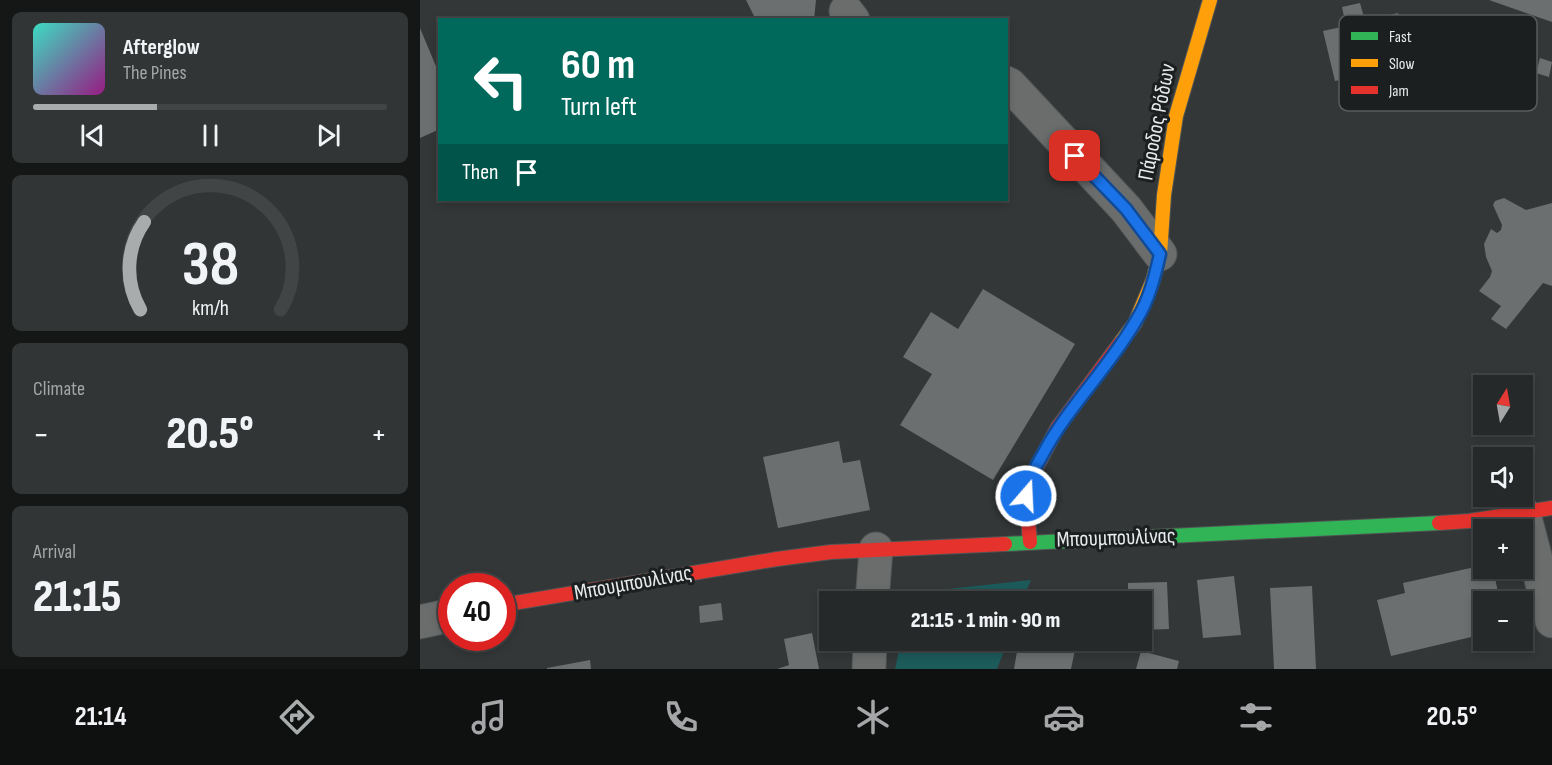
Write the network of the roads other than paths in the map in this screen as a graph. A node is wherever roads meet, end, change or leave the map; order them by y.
1 (1210, 0) edge
2 (1008, 84) edge
3 (1160, 254) junction
4 (1538, 511) edge
5 (1030, 542) junction
6 (876, 549) junction
7 (873, 591) edge
8 (516, 603) edge
9 (438, 618) edge
10 (1552, 621) edge
11 (420, 622) edge
12 (870, 651) edge
13 (869, 669) edge

1 - 3 street, Πάροδος Ρόδων
2 - 3 street
3 - 5 street, Πάροδος Ρόδων
4 - 5 street, Μπουμπουλίνας
4 - 10 street
5 - 6 street, Μπουμπουλίνας
6 - 7 street
6 - 8 street, Μπουμπουλίνας
9 - 11 street
12 - 13 street

